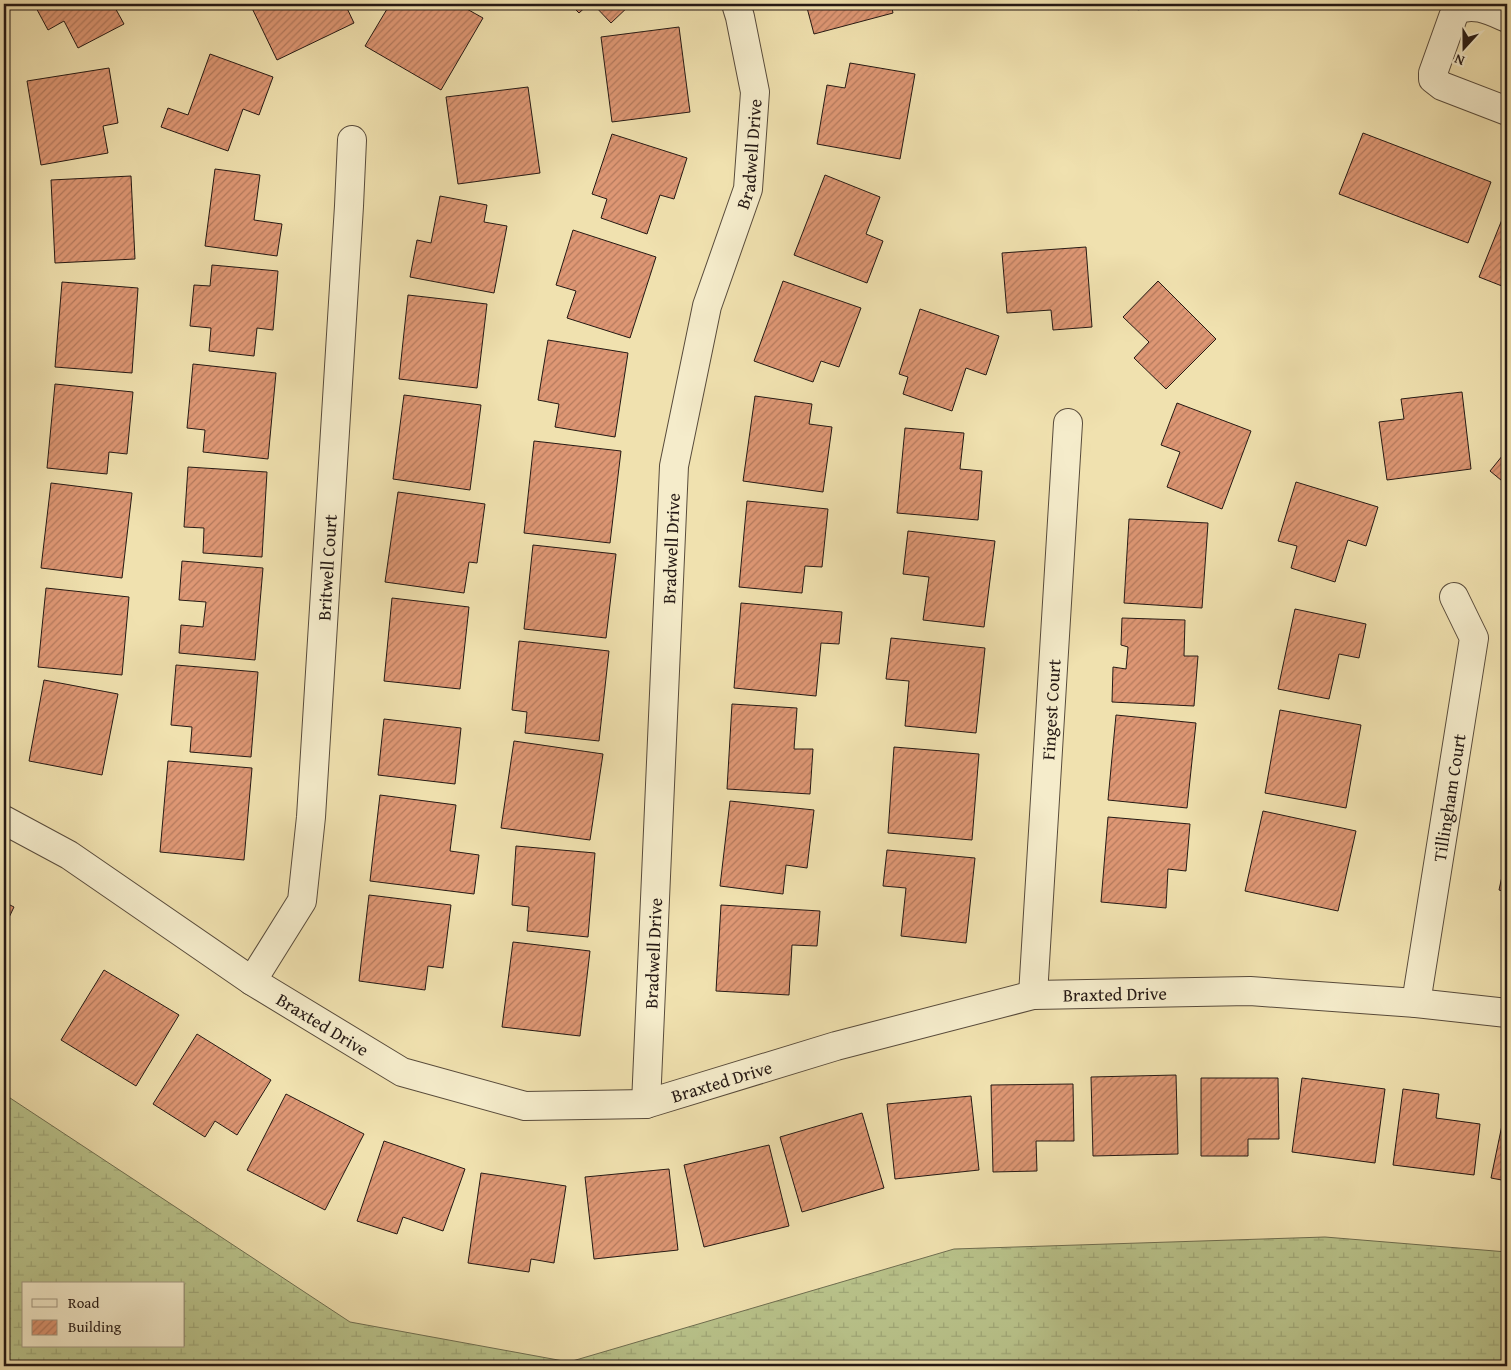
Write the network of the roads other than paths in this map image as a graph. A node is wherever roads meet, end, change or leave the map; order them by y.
1 (736, 4) edge
2 (1507, 18) edge
3 (1507, 111) edge
4 (352, 140) dead end
5 (1068, 423) dead end
6 (1454, 596) dead end
7 (4, 820) edge
8 (252, 981) junction
9 (1033, 995) junction
10 (1416, 1003) junction
11 (1507, 1013) edge
12 (646, 1104) junction

1 - 12 street, Bradwell Drive
2 - 3 street
4 - 8 street, Britwell Court
5 - 9 street, Fingest Court
6 - 10 street, Tillingham Court
7 - 8 street, Braxted Drive
8 - 12 street, Braxted Drive
9 - 10 street, Braxted Drive
9 - 12 street, Braxted Drive
10 - 11 street, Braxted Drive

